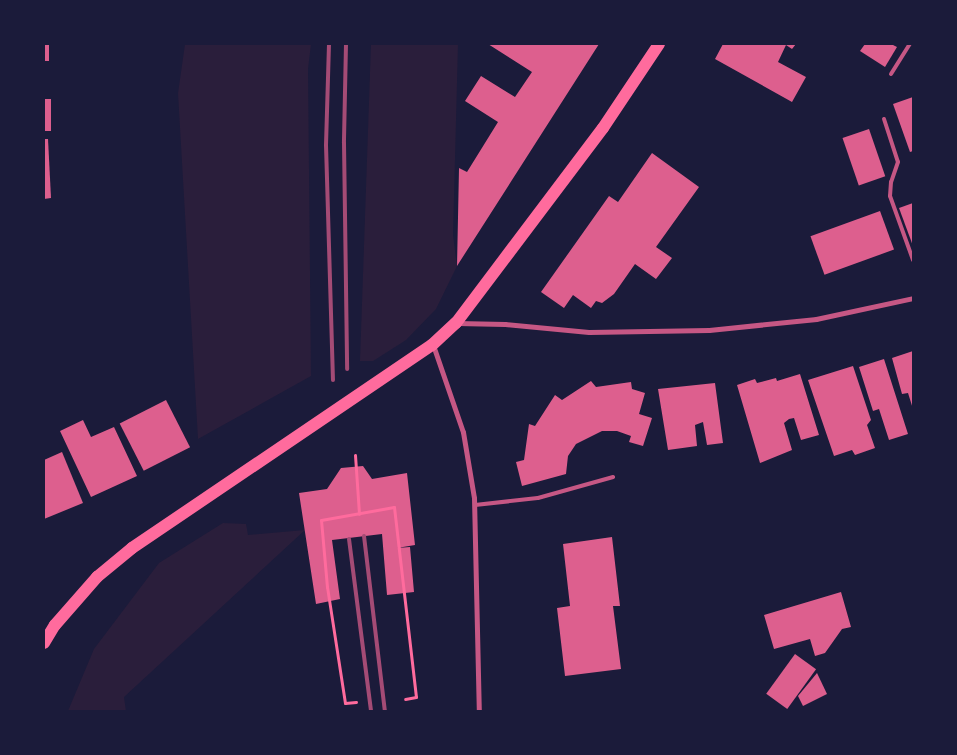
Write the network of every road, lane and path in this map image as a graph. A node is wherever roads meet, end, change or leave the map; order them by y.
1 (659, 44) edge
2 (910, 44) edge
3 (891, 74) dead end
4 (884, 119) dead end
5 (913, 260) edge
6 (913, 298) edge
7 (456, 323) junction
8 (432, 345) junction
9 (355, 455) dead end
10 (613, 478) dead end
11 (475, 505) junction
12 (359, 514) junction
13 (44, 643) edge
14 (405, 699) dead end
15 (356, 702) dead end
16 (479, 711) edge

1 - 7 main road
2 - 3 lane
4 - 5 lane
6 - 7 street
7 - 8 main road
8 - 11 street
8 - 13 main road
9 - 12 path
10 - 11 lane
11 - 16 street
12 - 14 path
12 - 15 path

